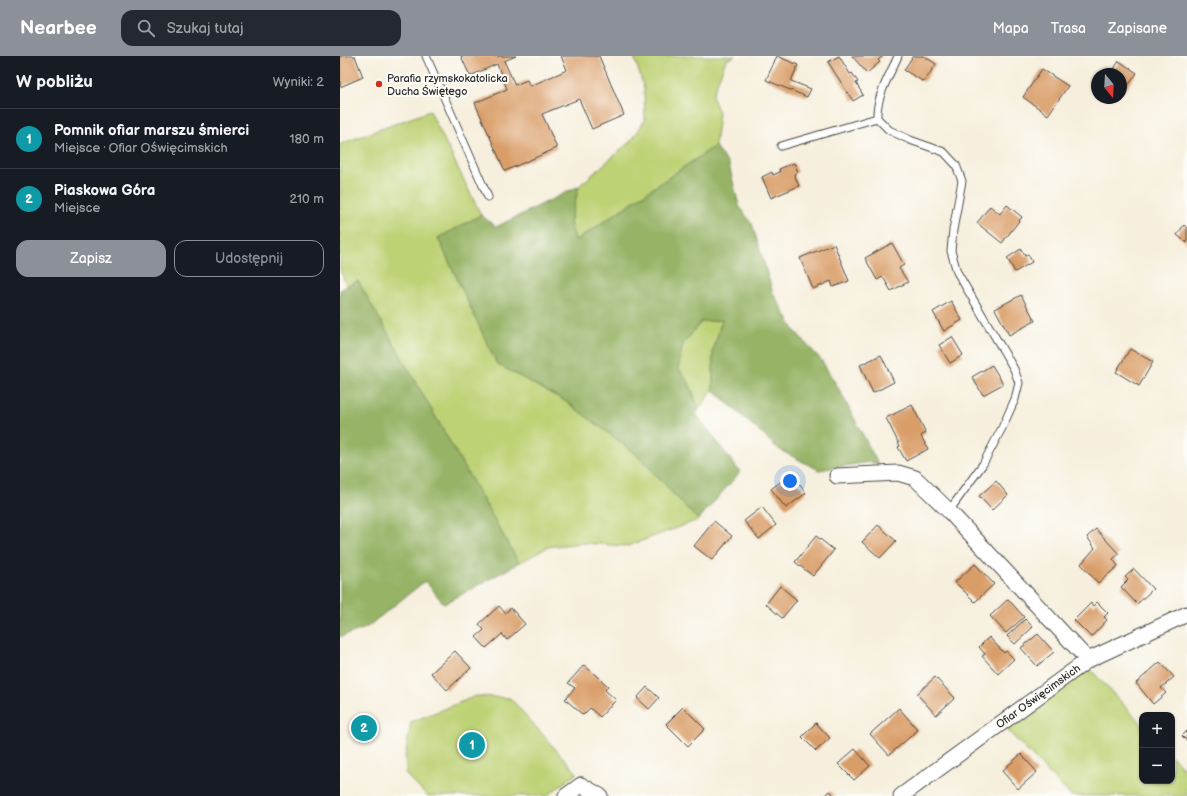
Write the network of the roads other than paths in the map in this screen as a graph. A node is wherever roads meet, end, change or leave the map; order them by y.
1 (426, 56) edge
2 (898, 56) edge
3 (878, 118) junction
4 (781, 146) dead end
5 (488, 197) dead end
6 (837, 476) dead end
7 (949, 511) junction
8 (1187, 614) edge
9 (1088, 660) junction
10 (566, 796) edge
11 (600, 796) edge
12 (901, 796) edge

1 - 5 lane
2 - 3 lane
3 - 4 lane
3 - 7 lane
6 - 7 street
7 - 9 street
8 - 9 street, Ofiar Oświęcimskich
9 - 12 street, Ofiar Oświęcimskich
10 - 11 street

